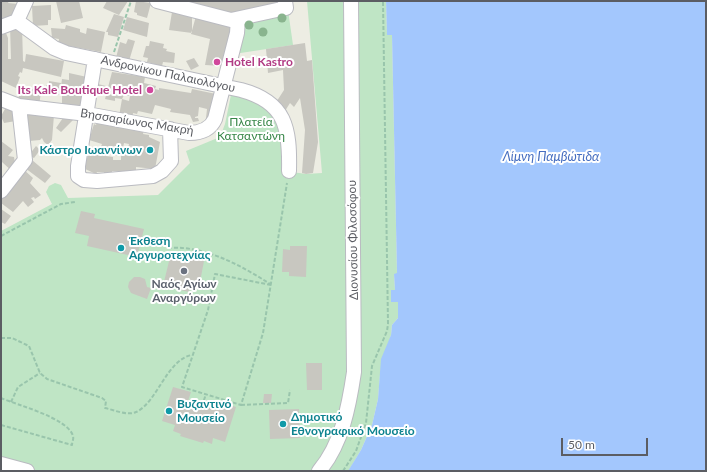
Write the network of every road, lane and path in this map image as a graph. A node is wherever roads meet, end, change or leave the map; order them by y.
1 (26, 1) edge
2 (131, 1) edge
3 (156, 1) edge
4 (285, 1) edge
5 (351, 1) edge
6 (383, 1) edge
7 (238, 19) junction
8 (17, 21) junction
9 (1, 27) edge
10 (95, 59) junction
11 (111, 62) junction
12 (224, 86) junction
13 (1, 99) edge
14 (20, 106) junction
15 (87, 114) junction
16 (170, 130) junction
17 (289, 171) joint
18 (1, 191) edge
19 (74, 202) dead end
20 (1, 236) edge
21 (168, 248) dead end
22 (271, 285) junction
23 (1, 338) edge
24 (192, 355) junction
25 (40, 373) junction
26 (290, 390) dead end
27 (206, 394) junction
28 (1, 398) edge
29 (11, 402) junction
30 (241, 405) junction
31 (202, 406) dead end
32 (1, 425) edge
33 (1, 464) edge
34 (27, 471) edge
35 (319, 471) edge
36 (343, 471) edge

1 - 8 street
2 - 11 path
3 - 7 street
4 - 7 street
5 - 35 street, Διονυσίου Φιλοσόφου
6 - 36 path
7 - 12 street, Βησσαρίωνος Μακρή
8 - 9 street
8 - 10 street, Ανδρονίκου Παλαιολόγου
10 - 11 street, Ανδρονίκου Παλαιολόγου
10 - 15 street
11 - 12 street, Ανδρονίκου Παλαιολόγου
12 - 16 street, Βησσαρίωνος Μακρή
12 - 17 street, Ανδρονίκου Παλαιολόγου
13 - 14 street, Βησσαρίωνος Μακρή
14 - 15 street, Βησσαρίωνος Μακρή
14 - 18 street
15 - 16 street, Βησσαρίωνος Μακρή
15 - 16 street
17 - 22 path
19 - 20 path
21 - 22 path
22 - 24 path
22 - 30 path
23 - 25 path
24 - 25 path
24 - 27 path
25 - 29 path
26 - 30 path
27 - 30 path
27 - 31 path
28 - 29 path
29 - 32 path
33 - 34 street

